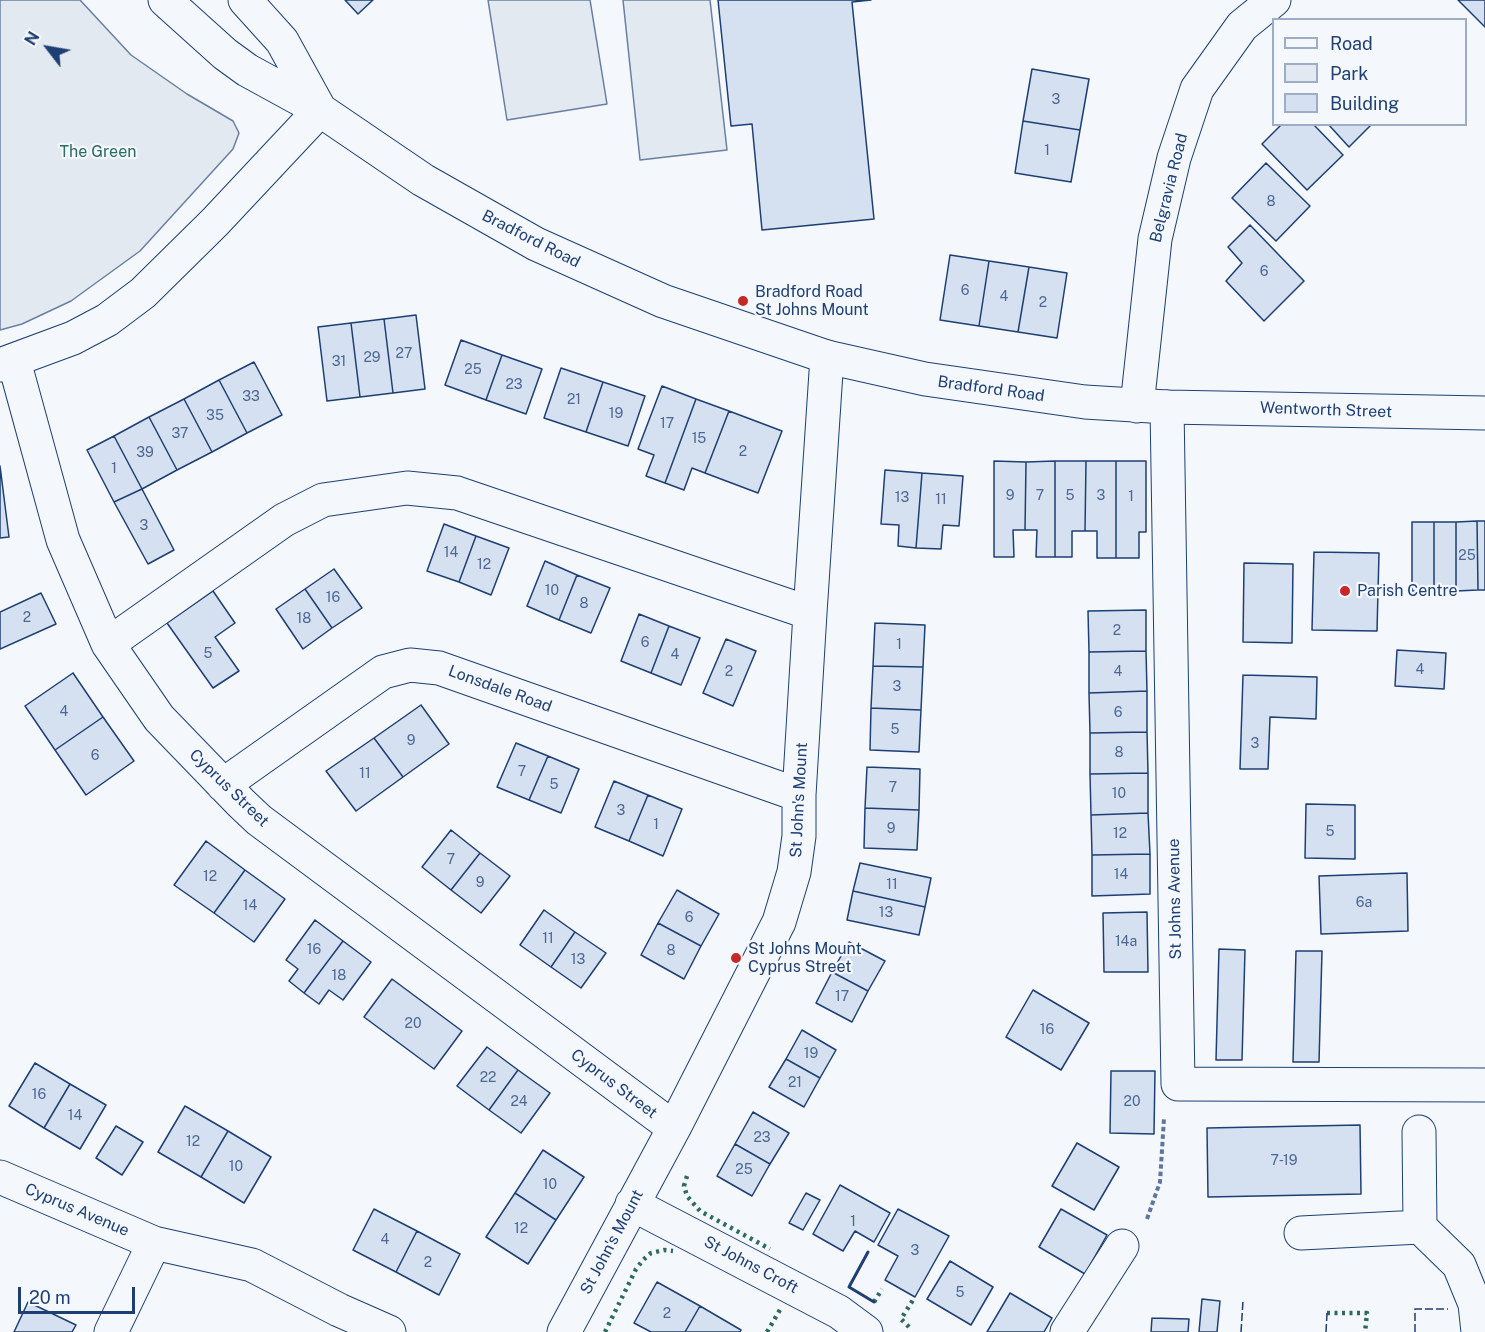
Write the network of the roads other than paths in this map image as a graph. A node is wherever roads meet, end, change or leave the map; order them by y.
1 (165, 0) edge
2 (245, 0) edge
3 (1274, 0) edge
4 (320, 110) junction
5 (827, 357) junction
6 (7, 363) edge
7 (1152, 406) junction
8 (1485, 413) edge
9 (810, 613) junction
10 (108, 644) junction
11 (223, 785) junction
12 (799, 795) junction
13 (1485, 1085) edge
14 (674, 1128) junction
15 (1419, 1132) dead end
16 (0, 1177) edge
17 (633, 1204) junction
18 (1420, 1227) junction
19 (1301, 1233) dead end
20 (154, 1243) junction
21 (1122, 1246) road end
22 (1477, 1318) edge
23 (111, 1332) edge
24 (390, 1332) edge
25 (564, 1332) edge
26 (866, 1332) edge
27 (1067, 1332) edge

1 - 4 street, Bradford Road
2 - 4 street
3 - 7 street, Belgravia Road
4 - 5 street, Bradford Road
4 - 6 street
5 - 7 street, Bradford Road
5 - 9 street, St John's Mount
6 - 10 street, Cyprus Street
7 - 8 street, Wentworth Street
7 - 13 street, St Johns Avenue
9 - 10 street
9 - 12 street, St John's Mount
10 - 11 street, Cyprus Street
11 - 12 street, Lonsdale Road
11 - 14 street, Cyprus Street
12 - 14 street, St John's Mount
14 - 17 street, St John's Mount
15 - 18 street
16 - 20 street, Cyprus Avenue
17 - 25 street, St John's Mount
17 - 26 street, St Johns Croft
18 - 19 street
18 - 22 street
20 - 23 street
20 - 24 street, Cyprus Avenue
21 - 27 street

